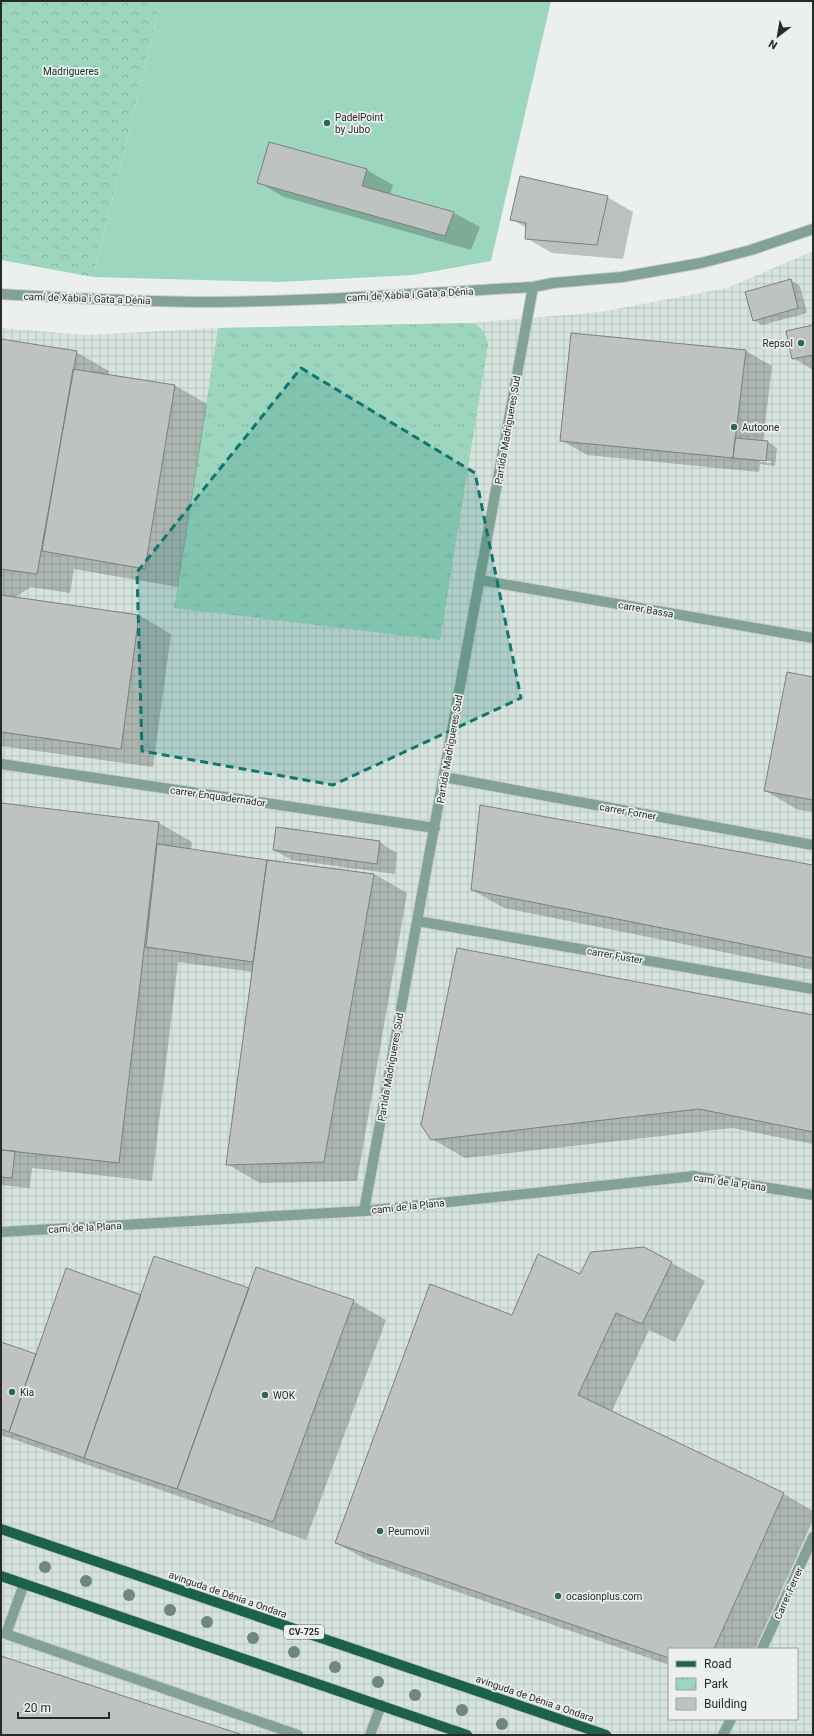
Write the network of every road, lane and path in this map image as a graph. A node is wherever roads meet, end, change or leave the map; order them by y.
1 (813, 229) edge
2 (534, 287) junction
3 (1, 294) edge
4 (480, 580) junction
5 (813, 638) edge
6 (1, 764) edge
7 (444, 777) junction
8 (434, 828) junction
9 (813, 845) edge
10 (417, 921) junction
11 (813, 990) edge
12 (813, 1195) edge
13 (364, 1211) junction
14 (1, 1232) edge
15 (1, 1529) edge
16 (813, 1537) edge
17 (1, 1576) edge
18 (24, 1584) junction
19 (762, 1648) edge
20 (381, 1705) junction
21 (731, 1720) edge
22 (298, 1735) edge
23 (370, 1735) edge
24 (467, 1735) edge
25 (606, 1735) edge
26 (724, 1735) edge

1 - 2 street, camí de Xàbia i Gata a Dénia
2 - 3 street, camí de Xàbia i Gata a Dénia
2 - 4 street, Partida Madrigueres Sud
4 - 5 street, carrer Bassa
4 - 7 street, Partida Madrigueres Sud
6 - 8 street, carrer Enquadernador
7 - 8 street, Partida Madrigueres Sud
7 - 9 street, carrer Forner
8 - 10 street, Partida Madrigueres Sud
10 - 11 street, carrer Fuster
10 - 13 street, Partida Madrigueres Sud
12 - 13 street, camí de la Plana
13 - 14 street, camí de la Plana
15 - 25 main road, avinguda de Dénia a Ondara / CV-725
16 - 19 street, Carrer Ferrer
17 - 18 main road
18 - 20 main road
18 - 22 street
20 - 23 street
20 - 24 main road
21 - 26 street

